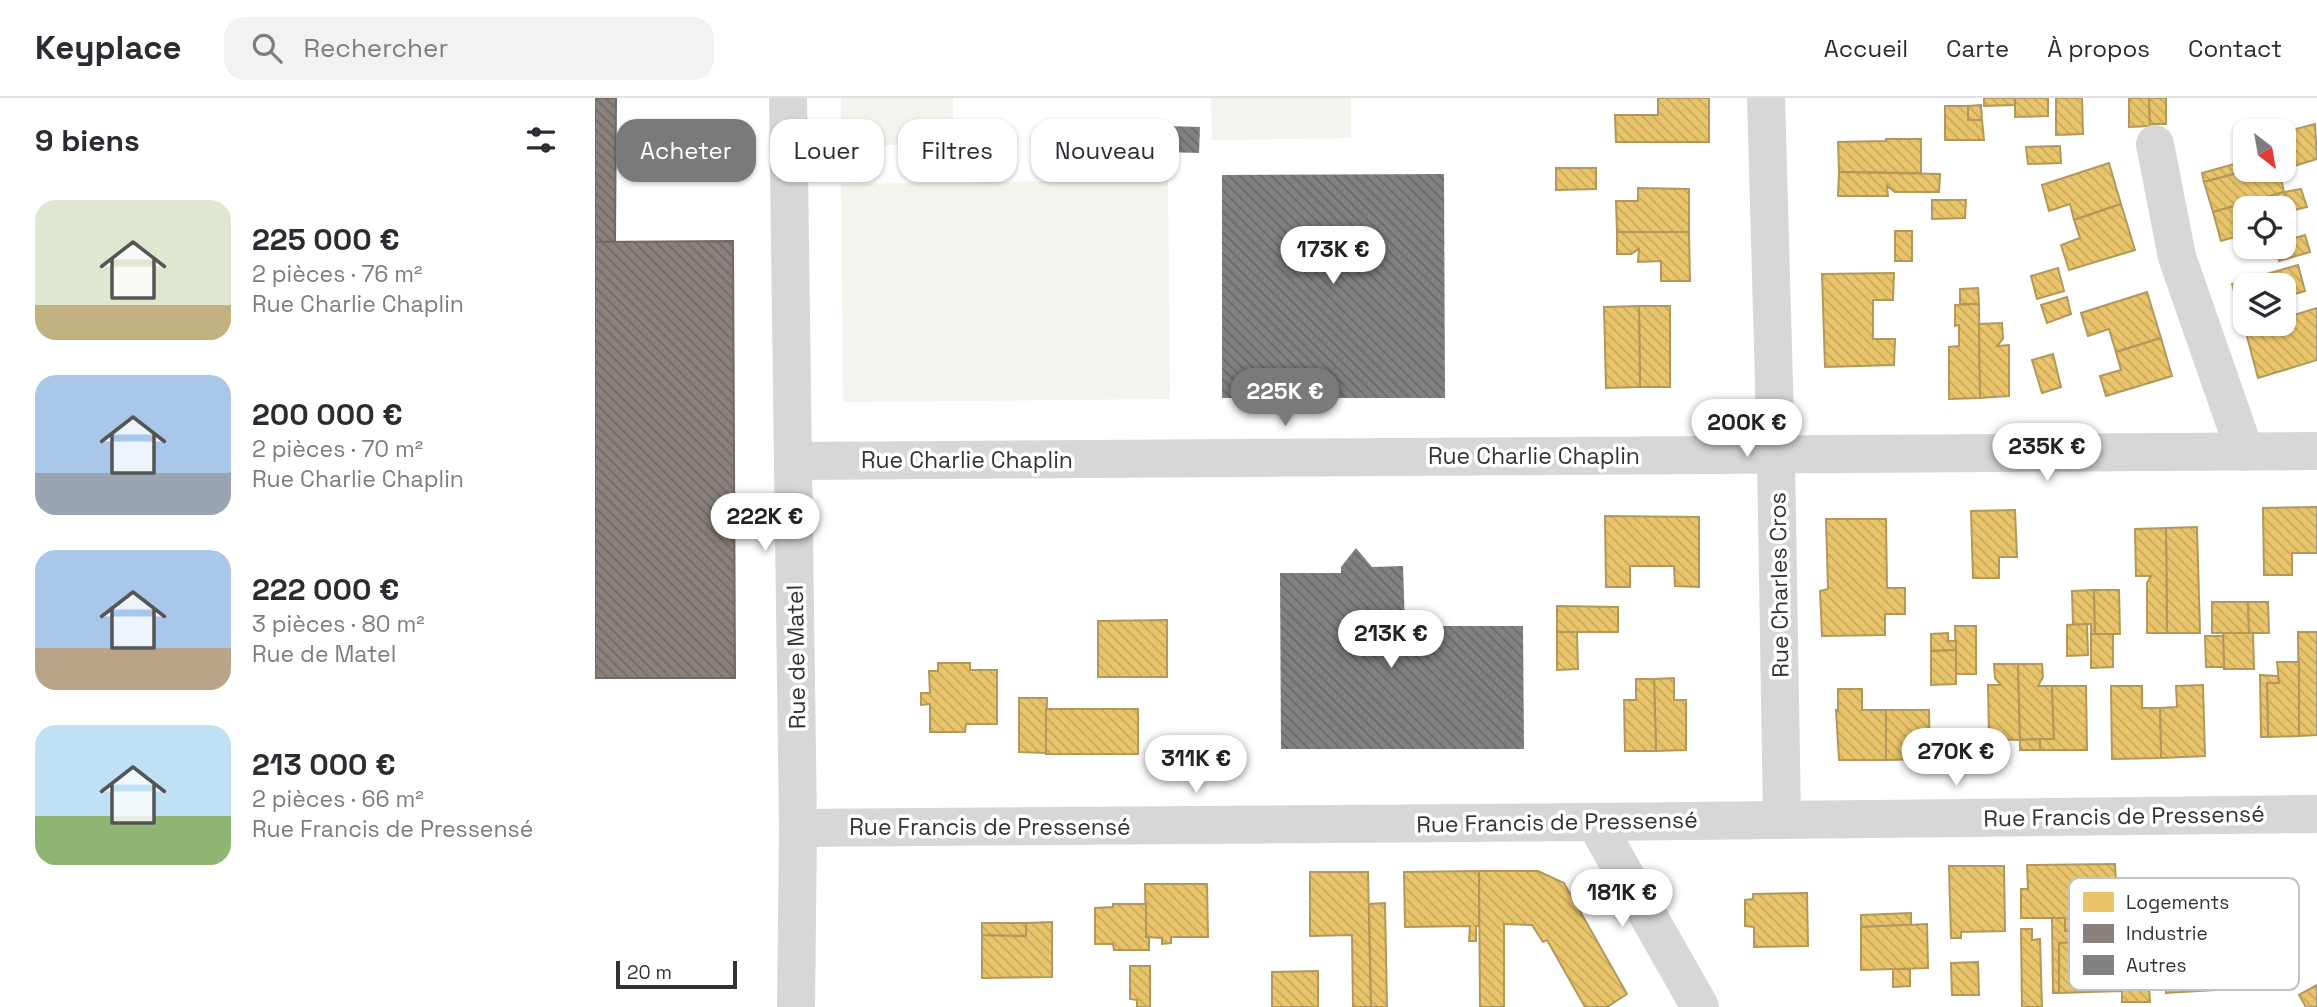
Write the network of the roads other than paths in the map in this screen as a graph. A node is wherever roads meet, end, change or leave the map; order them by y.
1 (789, 98) edge
2 (1766, 98) edge
3 (2155, 144) dead end
4 (2245, 452) junction
5 (2317, 452) edge
6 (1776, 455) junction
7 (793, 461) junction
8 (2317, 814) edge
9 (1782, 820) junction
10 (1595, 822) junction
11 (798, 828) junction
12 (796, 1007) edge
13 (1700, 1007) edge

1 - 7 street, Rue de Matel
2 - 6 street, Rue Charles Cros
3 - 4 street
4 - 5 street, Rue Charlie Chaplin
4 - 6 street, Rue Charlie Chaplin
6 - 7 street, Rue Charlie Chaplin
6 - 9 street, Rue Charles Cros
7 - 11 street, Rue de Matel
8 - 9 street, Rue Francis de Pressensé
9 - 10 street, Rue Francis de Pressensé
10 - 11 street, Rue Francis de Pressensé
10 - 13 street
11 - 12 street, Rue de Matel

